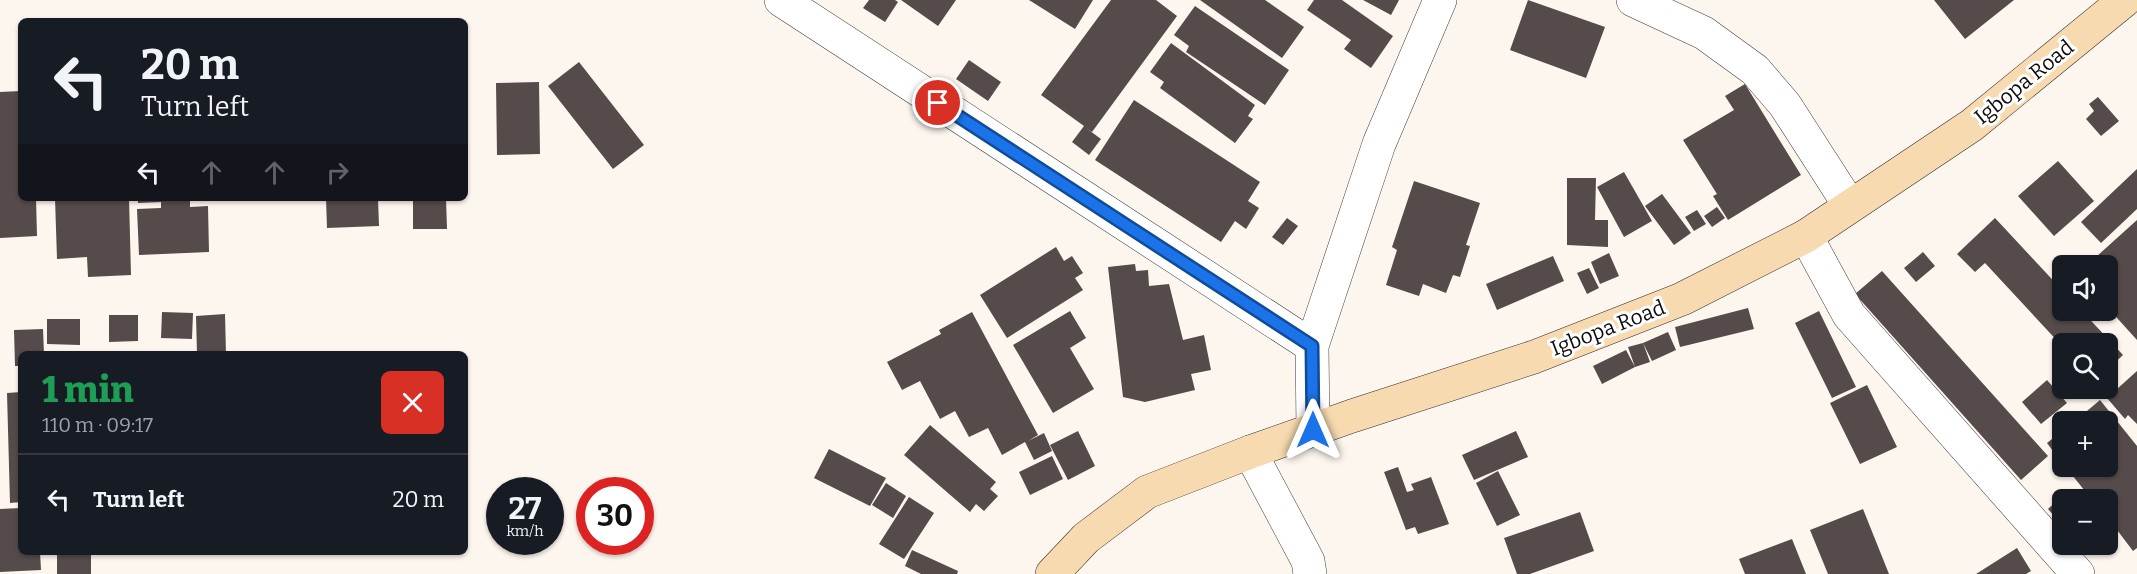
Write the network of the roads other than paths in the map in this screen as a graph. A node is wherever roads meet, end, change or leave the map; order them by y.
1 (781, 0) edge
2 (1440, 0) edge
3 (1632, 0) edge
4 (2125, 0) edge
5 (1850, 206) junction
6 (1806, 236) junction
7 (1312, 346) junction
8 (1313, 430) junction
9 (1251, 452) junction
10 (1052, 574) edge
11 (1310, 574) edge
12 (2078, 574) edge

1 - 7 street
2 - 7 street
3 - 5 street
4 - 5 street, Igbopa Road
5 - 6 street, Igbopa Road
6 - 8 street, Igbopa Road
6 - 12 street
7 - 8 street
8 - 9 street, Igbopa Road
9 - 10 street, Igbopa Road
9 - 11 street

